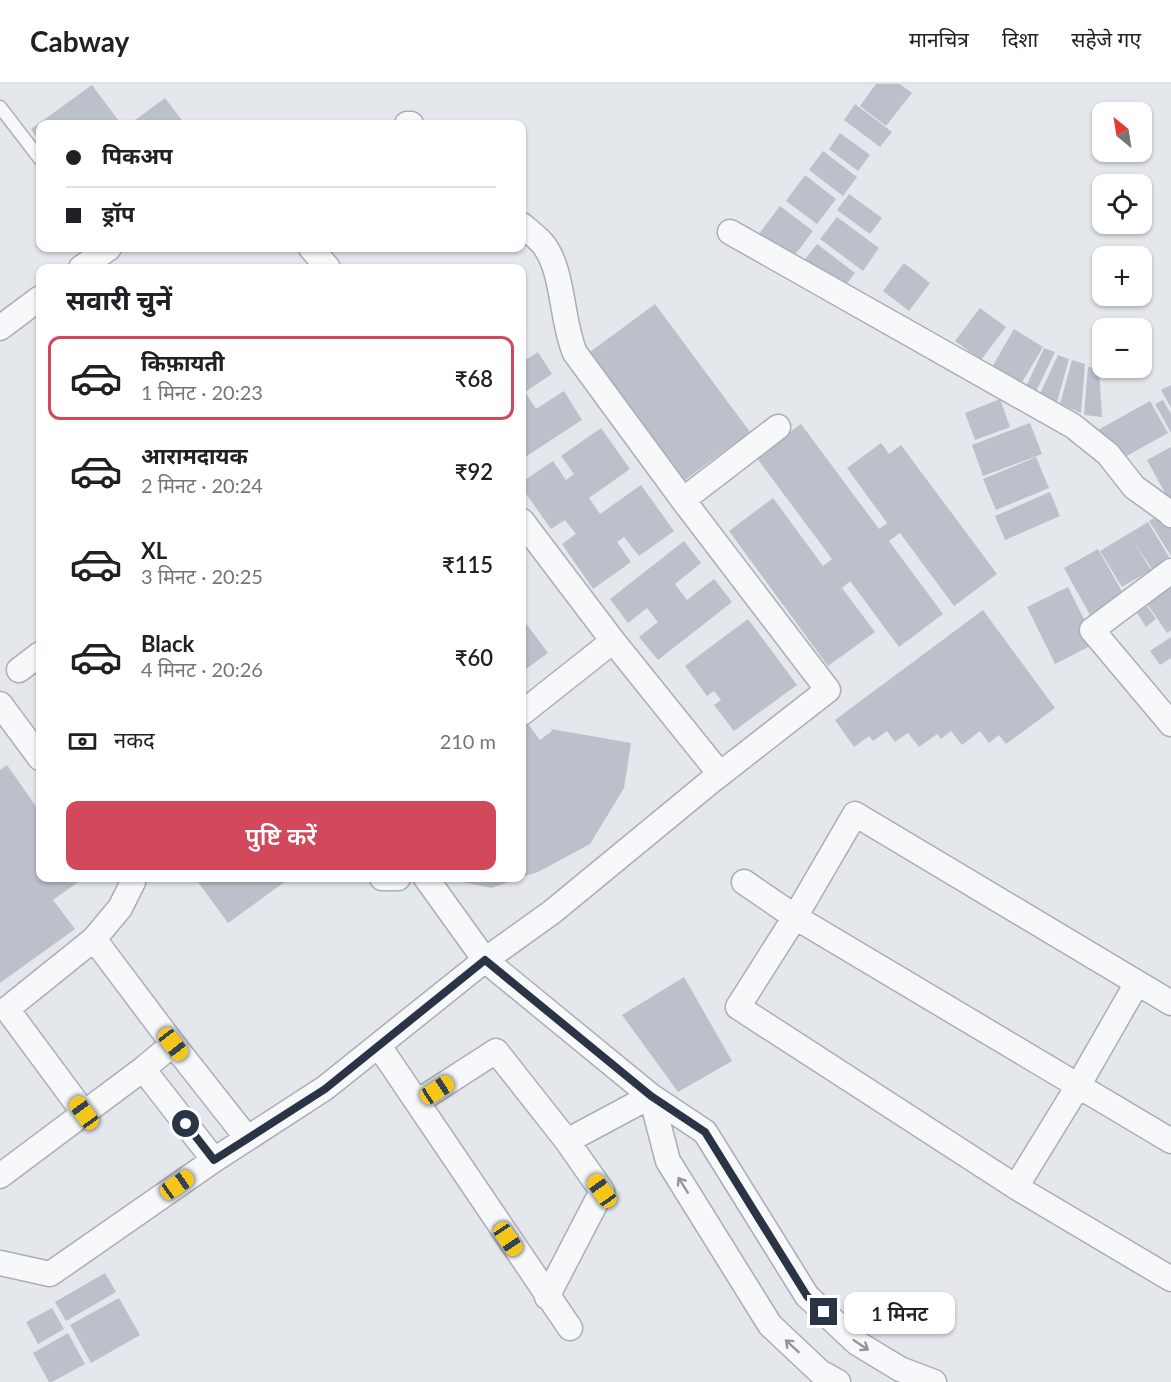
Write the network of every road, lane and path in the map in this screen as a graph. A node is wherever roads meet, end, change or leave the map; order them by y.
1 (0, 107) edge
2 (36, 154) edge
3 (526, 229) edge
4 (730, 232) dead end
5 (103, 252) edge
6 (314, 252) edge
7 (87, 264) edge
8 (325, 264) edge
9 (36, 301) edge
10 (0, 328) edge
11 (778, 427) dead end
12 (683, 500) junction
13 (1171, 515) edge
14 (526, 526) edge
15 (1171, 571) edge
16 (613, 641) junction
17 (36, 657) edge
18 (19, 670) dead end
19 (0, 704) edge
20 (526, 710) edge
21 (1171, 724) edge
22 (36, 753) edge
23 (720, 774) junction
24 (133, 882) edge
25 (429, 882) edge
26 (744, 882) dead end
27 (795, 917) junction
28 (94, 939) junction
29 (485, 960) junction
30 (1137, 983) junction
31 (1171, 1003) edge
32 (173, 1044) junction
33 (378, 1046) junction
34 (143, 1069) junction
35 (1078, 1086) junction
36 (651, 1096) junction
37 (417, 1102) junction
38 (84, 1113) junction
39 (247, 1138) junction
40 (567, 1141) junction
41 (1171, 1141) edge
42 (214, 1160) junction
43 (0, 1176) edge
44 (1016, 1187) junction
45 (0, 1263) edge
46 (1171, 1279) edge
47 (547, 1297) junction
48 (570, 1328) dead end
49 (837, 1382) edge
50 (934, 1382) edge

1 - 2 lane
3 - 12 street
4 - 13 street
5 - 7 street
6 - 8 street
9 - 10 street
11 - 12 street
12 - 23 street
14 - 16 street
15 - 21 street
16 - 20 street
16 - 23 street
17 - 18 street
19 - 22 street
23 - 29 street
24 - 28 street
25 - 29 street
26 - 27 street
27 - 30 street
27 - 35 street
27 - 44 street
28 - 32 street
28 - 38 street
29 - 33 street
29 - 36 street
30 - 31 street
30 - 35 street
32 - 34 street
32 - 39 street
33 - 37 street
33 - 39 street
34 - 38 street
34 - 42 street
35 - 41 street
35 - 44 street
36 - 40 street
49 -> 36 street
36 -> 50 street
37 - 40 street
37 - 47 street
38 - 43 street
39 - 42 street
40 - 47 street
42 - 45 street
44 - 46 street
47 - 48 street

